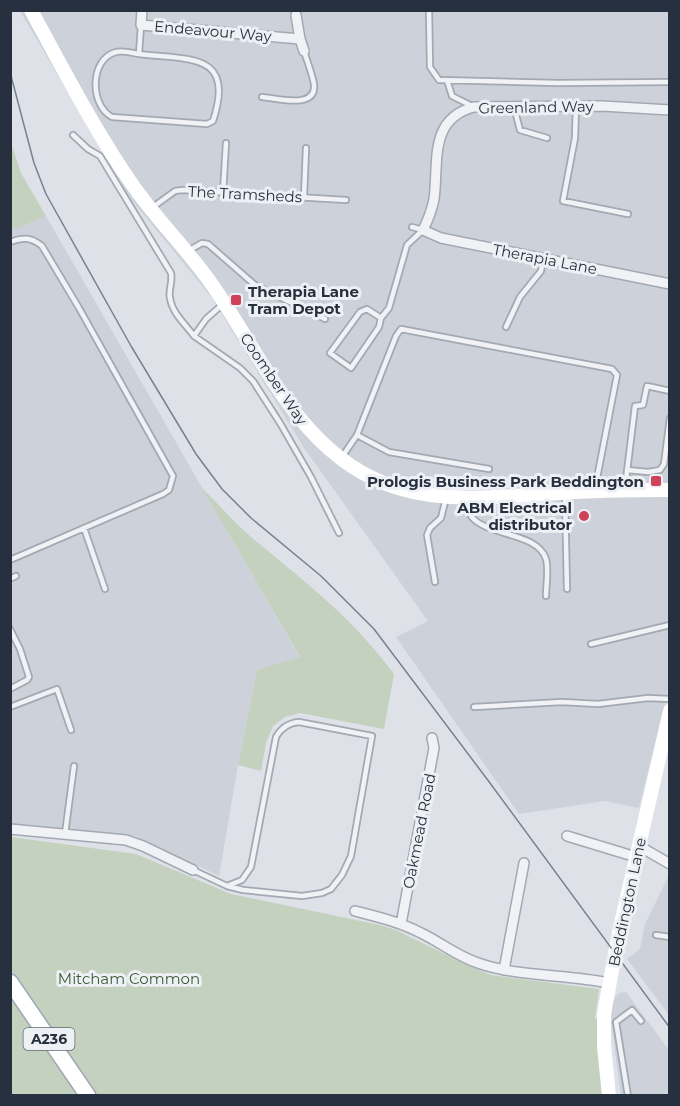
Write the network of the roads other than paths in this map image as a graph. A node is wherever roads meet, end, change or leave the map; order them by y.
1 (31, 10) edge
2 (142, 10) edge
3 (429, 10) edge
4 (296, 15) dead end
5 (141, 25) junction
6 (300, 39) junction
7 (304, 51) joint
8 (139, 54) junction
9 (447, 80) junction
10 (669, 82) edge
11 (262, 97) dead end
12 (576, 106) junction
13 (474, 107) junction
14 (514, 107) junction
15 (669, 110) edge
16 (73, 135) dead end
17 (548, 138) dead end
18 (226, 143) dead end
19 (306, 148) dead end
20 (223, 193) junction
21 (304, 197) junction
22 (346, 200) dead end
23 (150, 209) junction
24 (628, 213) dead end
25 (412, 227) dead end
26 (423, 230) junction
27 (10, 242) edge
28 (186, 252) junction
29 (543, 259) junction
30 (669, 284) edge
31 (224, 303) junction
32 (381, 318) junction
33 (325, 319) dead end
34 (506, 327) dead end
35 (194, 336) junction
36 (669, 391) edge
37 (669, 418) edge
38 (357, 435) junction
39 (340, 459) junction
40 (489, 469) dead end
41 (627, 470) junction
42 (669, 490) edge
43 (624, 491) junction
44 (565, 492) junction
45 (598, 492) junction
46 (446, 497) junction
47 (474, 498) junction
48 (84, 528) junction
49 (339, 533) dead end
50 (10, 560) edge
51 (16, 576) dead end
52 (10, 579) edge
53 (435, 582) dead end
54 (105, 589) dead end
55 (567, 589) dead end
56 (546, 596) dead end
57 (669, 625) edge
58 (10, 629) edge
59 (591, 644) dead end
60 (10, 688) edge
61 (669, 699) edge
62 (10, 707) edge
63 (474, 707) dead end
64 (669, 711) edge
65 (71, 730) dead end
66 (432, 738) dead end
67 (74, 766) dead end
68 (10, 829) edge
69 (65, 834) junction
70 (567, 836) dead end
71 (637, 852) junction
72 (524, 863) dead end
73 (669, 864) edge
74 (193, 870) joint
75 (227, 886) junction
76 (355, 911) dead end
77 (401, 924) junction
78 (656, 935) dead end
79 (669, 936) edge
80 (504, 970) junction
81 (10, 982) edge
82 (609, 983) junction
83 (641, 1022) dead end
84 (88, 1095) edge
85 (609, 1095) edge
86 (628, 1095) edge

1 - 23 street, Coomber Way
2 - 5 street, Endeavour Way
3 - 9 lane
4 - 6 street
5 - 6 street, Endeavour Way
5 - 8 lane
6 - 7 street
7 - 11 lane
8 - 8 lane
9 - 10 lane
9 - 13 lane
12 - 14 street, Greenland Way
12 - 15 street, Greenland Way
12 - 24 lane
13 - 14 street, Greenland Way
13 - 26 street, Greenland Way
14 - 17 lane
16 - 35 lane
18 - 20 lane
19 - 21 lane
20 - 21 lane, The Tramsheds
20 - 23 lane, The Tramsheds
21 - 22 lane, The Tramsheds
23 - 28 street, Coomber Way
25 - 26 lane
26 - 29 street, Therapia Lane
26 - 32 lane
27 - 48 lane
28 - 31 street, Coomber Way
28 - 33 lane
29 - 30 street, Therapia Lane
29 - 34 lane
31 - 35 lane
31 - 39 street, Coomber Way
32 - 32 lane
35 - 49 lane
36 - 41 lane
37 - 41 lane
38 - 39 lane
38 - 40 lane
38 - 45 lane
39 - 46 street, Coomber Way
41 - 43 lane
42 - 43 street, Coomber Way
43 - 45 street, Coomber Way
44 - 45 street, Coomber Way
44 - 47 street, Coomber Way
44 - 55 lane
46 - 47 street, Coomber Way
46 - 53 lane
47 - 56 lane
48 - 50 lane
48 - 54 lane
51 - 52 lane
57 - 59 lane
58 - 60 lane
61 - 63 lane
62 - 65 lane
64 - 71 street, Beddington Lane
66 - 77 street, Oakmead Road
67 - 69 lane
68 - 69 street
69 - 74 street
70 - 71 street
71 - 73 street
71 - 82 street, Beddington Lane
72 - 80 street
74 - 75 lane
75 - 75 lane
76 - 77 street
77 - 80 street
78 - 79 lane
80 - 82 street
81 - 84 main road, A236
82 - 85 street, Beddington Lane
83 - 86 lane

